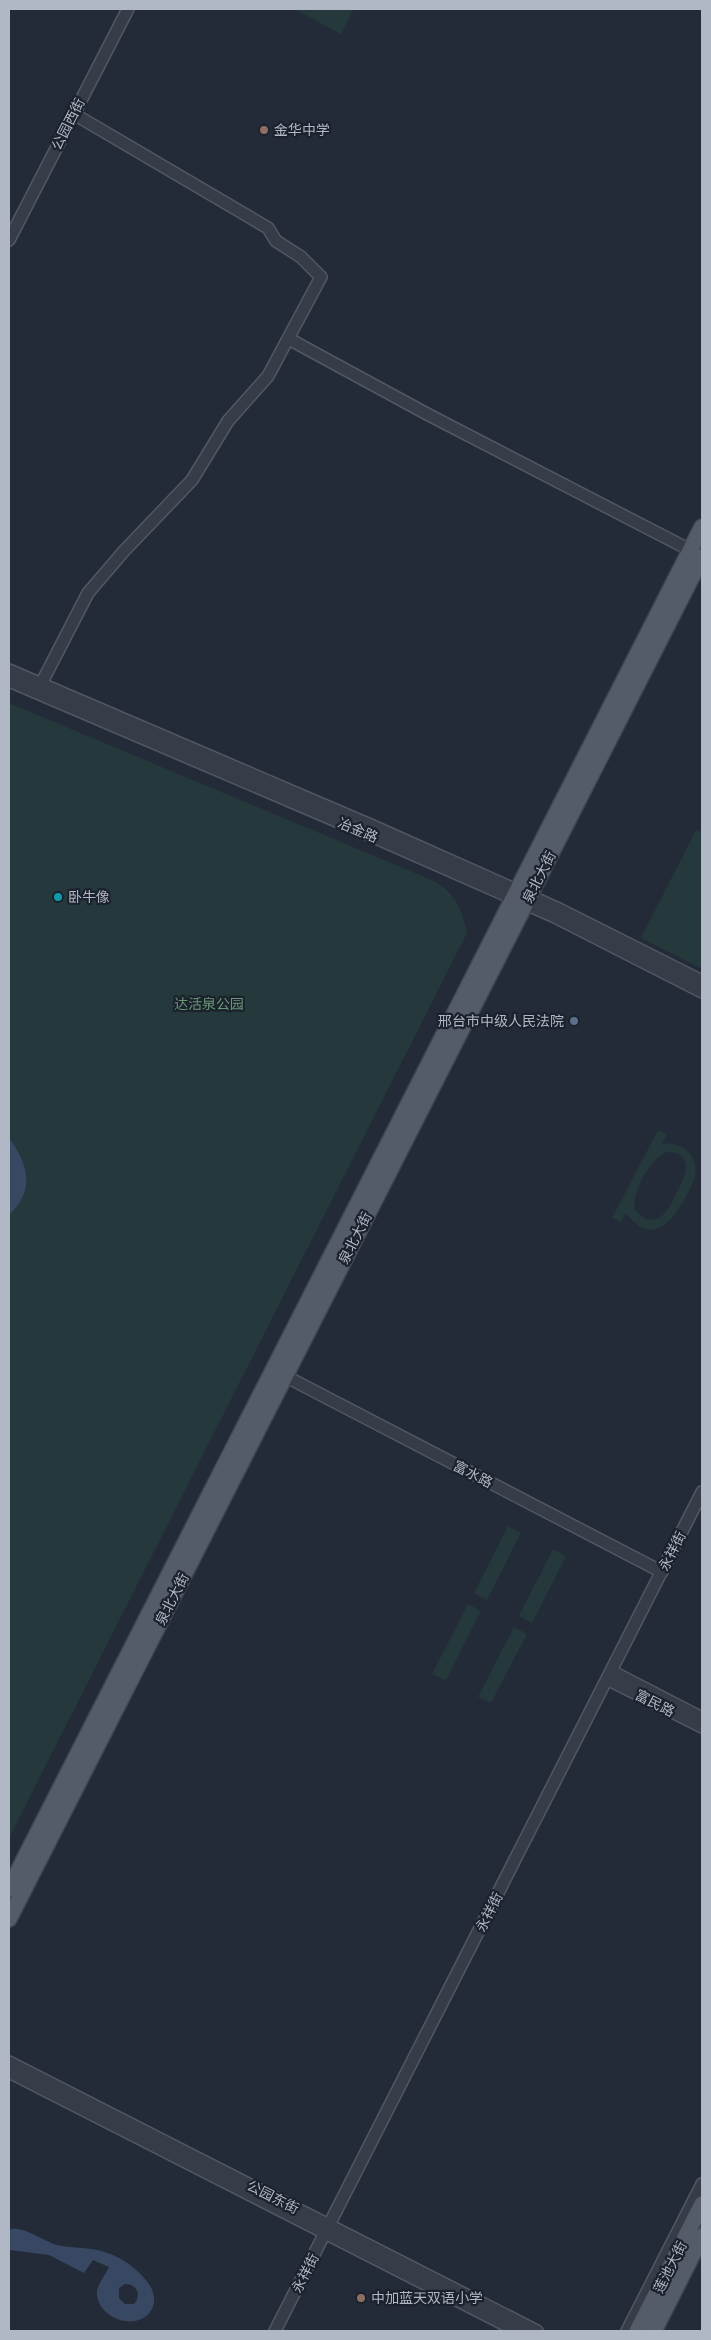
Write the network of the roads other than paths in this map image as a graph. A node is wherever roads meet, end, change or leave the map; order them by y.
1 (128, 9) edge
2 (74, 114) junction
3 (9, 240) edge
4 (289, 339) junction
5 (702, 526) edge
6 (696, 553) edge
7 (9, 670) edge
8 (9, 681) edge
9 (41, 684) junction
10 (521, 897) junction
11 (702, 981) edge
12 (702, 992) edge
13 (285, 1376) junction
14 (702, 1492) edge
15 (662, 1572) junction
16 (609, 1675) junction
17 (702, 1718) edge
18 (702, 1727) edge
19 (9, 1889) edge
20 (9, 1919) edge
21 (9, 2062) edge
22 (9, 2072) edge
23 (702, 2184) edge
24 (702, 2204) edge
25 (327, 2230) junction
26 (702, 2236) edge
27 (275, 2331) edge
28 (517, 2331) edge
29 (537, 2331) edge
30 (627, 2331) edge
31 (637, 2331) edge
32 (654, 2331) edge

1 - 2 street, 公园西街
2 - 3 street, 公园西街
2 - 4 street
4 - 6 street
4 - 9 street
5 - 6 main road, 泉北大街
6 - 10 main road, 泉北大街
7 - 9 street, 冶金路
8 - 10 street, 冶金路
9 - 10 street, 冶金路
10 - 11 street, 冶金路
10 - 12 street, 冶金路
10 - 13 main road, 泉北大街
10 - 19 main road, 泉北大街
13 - 15 street, 富水路
13 - 20 main road, 泉北大街
14 - 15 street, 永祥街
15 - 16 street, 永祥街
16 - 17 street, 富民路
16 - 18 street, 富民路
16 - 25 street, 永祥街
21 - 25 street, 公园东街
22 - 25 street, 公园东街
23 - 30 street
24 - 31 main road, 莲池大街
25 - 27 street, 永祥街
25 - 28 street, 公园东街
25 - 29 street, 公园东街
26 - 32 main road, 莲池大街

